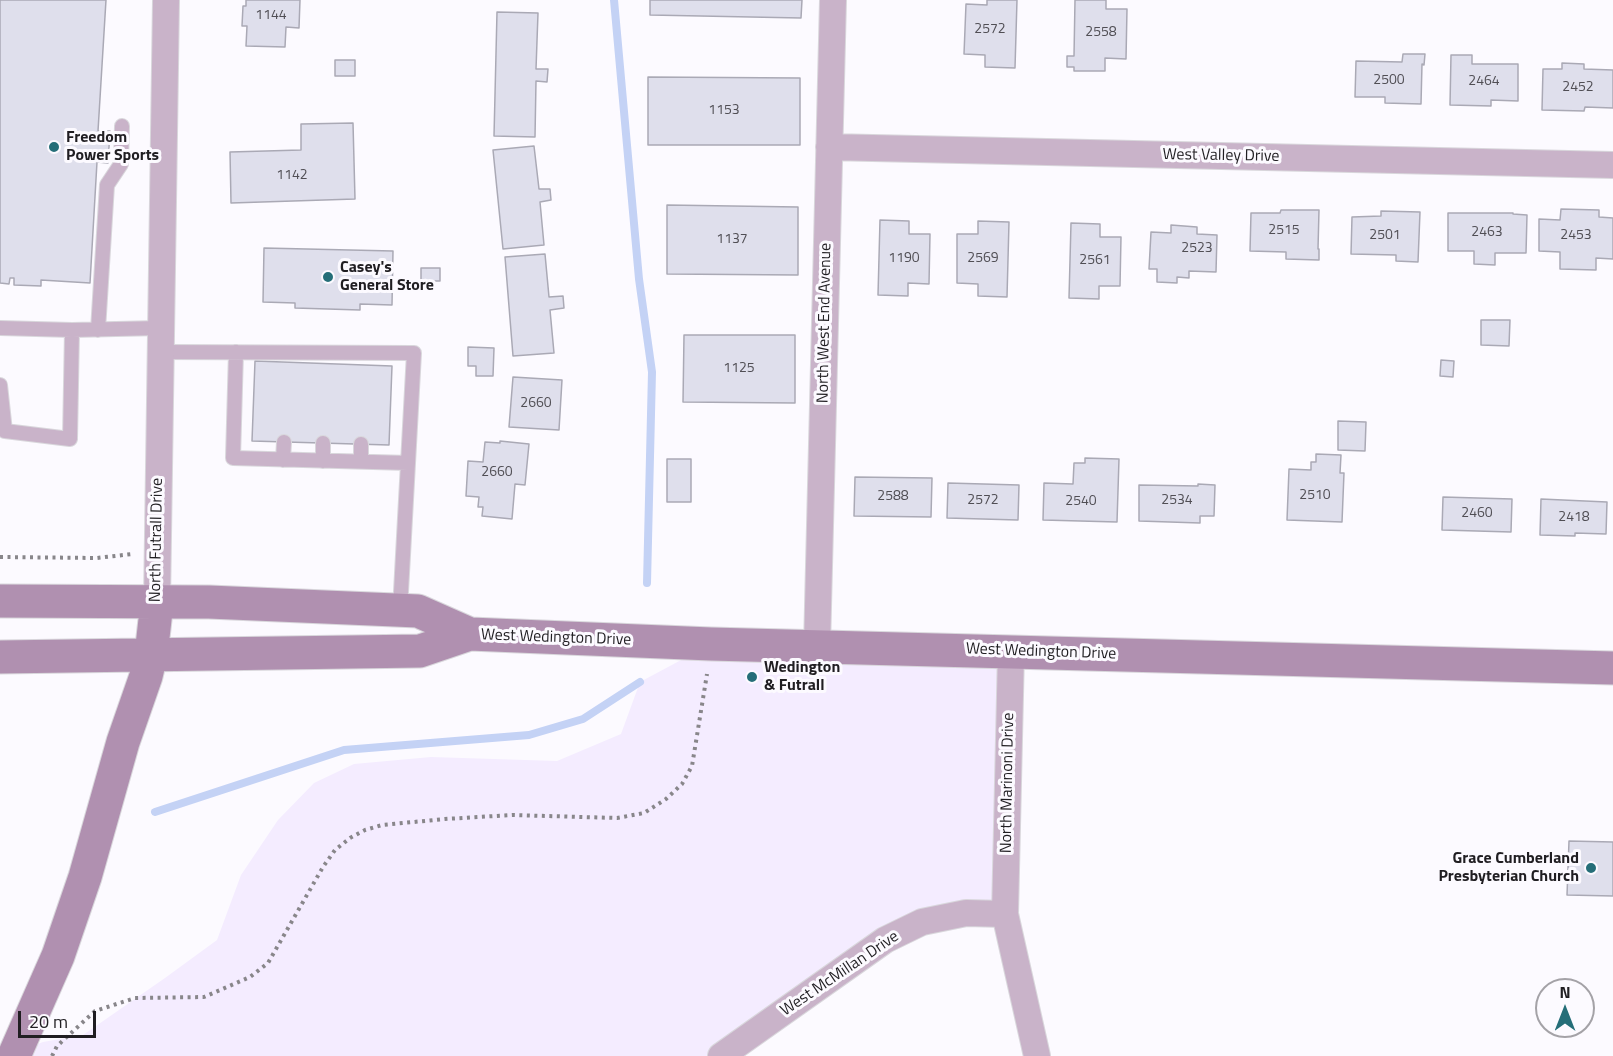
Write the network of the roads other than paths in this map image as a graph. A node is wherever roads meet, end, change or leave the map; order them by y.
1 (166, 0) edge
2 (833, 0) edge
3 (122, 126) dead end
4 (829, 147) junction
5 (1613, 165) edge
6 (0, 328) edge
7 (72, 330) junction
8 (98, 330) junction
9 (160, 340) junction
10 (236, 352) junction
11 (0, 385) edge
12 (284, 442) dead end
13 (323, 443) dead end
14 (361, 444) dead end
15 (283, 460) junction
16 (323, 461) junction
17 (361, 461) junction
18 (408, 463) junction
19 (0, 601) edge
20 (157, 602) junction
21 (400, 610) junction
22 (470, 634) junction
23 (817, 646) junction
24 (1011, 651) junction
25 (151, 655) junction
26 (0, 657) edge
27 (1613, 668) edge
28 (1005, 914) junction
29 (14, 1056) edge
30 (721, 1056) edge
31 (1037, 1056) edge

1 - 9 street, North Futrall Drive
2 - 4 street, North West End Avenue
3 - 8 lane
4 - 5 street, West Valley Drive
4 - 23 street, North West End Avenue
6 - 7 lane
7 - 8 lane
7 - 11 lane
8 - 9 lane
9 - 10 lane
9 - 20 street, North Futrall Drive
10 - 15 lane
10 - 18 lane
12 - 15 lane
13 - 16 lane
14 - 17 lane
15 - 16 lane
16 - 17 lane
17 - 18 lane
18 - 21 lane
19 - 20 main road, West Wedington Drive
20 - 21 main road, West Wedington Drive
20 - 25 main road, North Futrall Drive
21 - 22 main road, West Wedington Drive
22 - 23 main road, West Wedington Drive
22 - 25 main road, West Wedington Drive
23 - 24 main road, West Wedington Drive
24 - 27 main road, West Wedington Drive
24 - 28 street, North Marinoni Drive
25 - 26 main road, West Wedington Drive
25 - 29 main road, North Futrall Drive
28 - 30 street, West McMillan Drive
28 - 31 street, North Marinoni Drive

